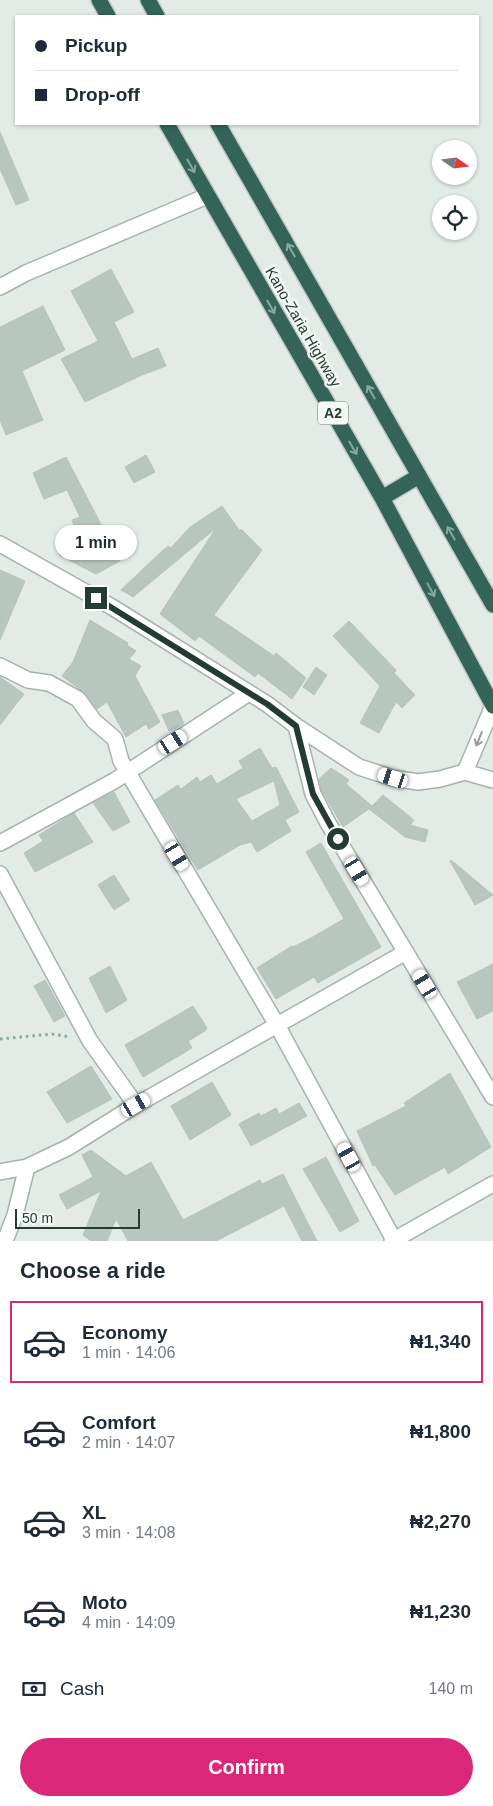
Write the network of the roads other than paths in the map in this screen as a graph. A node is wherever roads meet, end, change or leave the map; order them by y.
1 (99, 0) edge
2 (148, 0) edge
3 (107, 15) edge
4 (156, 15) edge
5 (168, 125) edge
6 (219, 125) edge
7 (207, 196) junction
8 (0, 287) edge
9 (419, 476) junction
10 (382, 498) junction
11 (0, 544) edge
12 (491, 598) edge
13 (0, 666) edge
14 (249, 693) junction
15 (493, 706) edge
16 (296, 726) junction
17 (128, 772) junction
18 (466, 772) junction
19 (493, 780) edge
20 (0, 843) edge
21 (0, 874) edge
22 (406, 952) junction
23 (276, 1025) junction
24 (493, 1097) edge
25 (136, 1105) junction
26 (27, 1167) junction
27 (0, 1172) edge
28 (493, 1184) edge
29 (393, 1240) edge
30 (5, 1241) edge

1 - 3 highway
2 - 4 highway
5 -> 7 highway, Kano-Zaria Highway / A2
9 -> 6 highway, Kano-Zaria Highway
7 - 8 street
7 -> 10 highway, Kano-Zaria Highway / A2
9 - 10 highway
12 -> 9 highway, Kano-Zaria Highway
10 -> 15 highway, Kano-Zaria Highway / A2
11 - 14 street
13 - 17 street
14 - 16 street
14 - 17 street
15 -> 18 street
16 - 18 street
16 - 22 street
17 - 20 street
17 - 23 street
18 - 19 street
21 - 25 street
22 - 23 street
22 - 24 street
23 - 25 street
23 - 29 street
25 - 26 street
26 - 27 street
26 - 30 street
28 - 29 street

